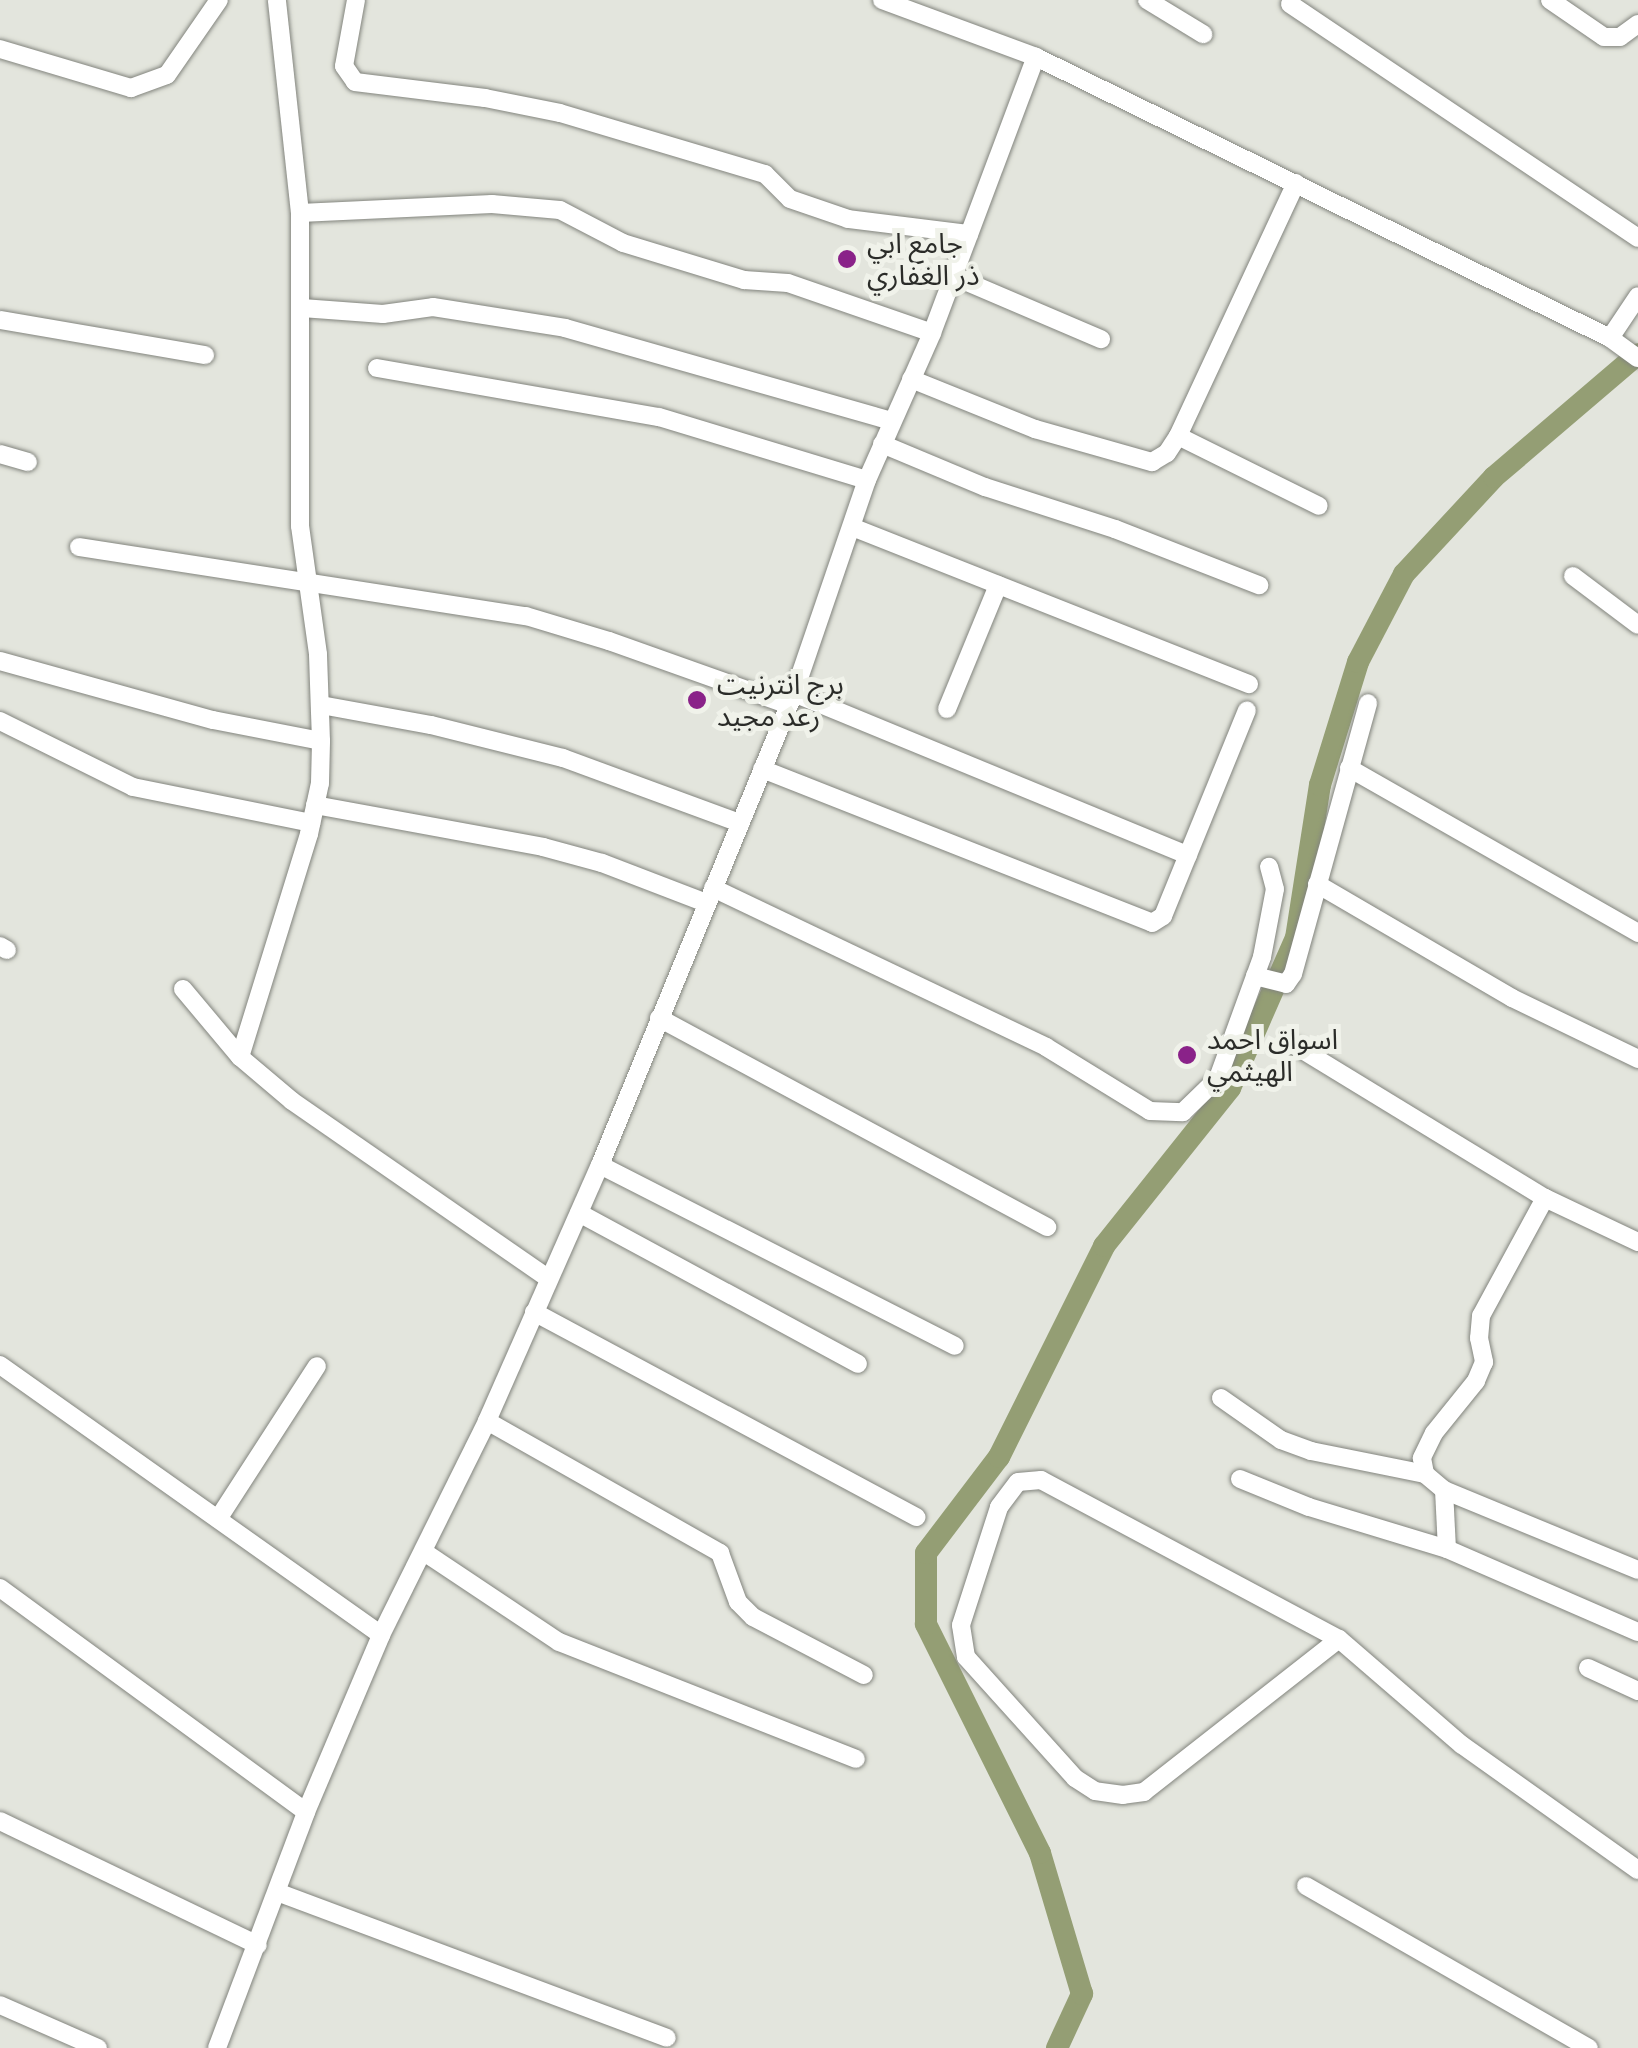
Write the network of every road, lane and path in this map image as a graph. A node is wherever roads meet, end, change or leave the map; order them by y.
1 (219, 0) edge
2 (278, 0) edge
3 (356, 0) edge
4 (882, 0) edge
5 (1146, 0) edge
6 (1550, 0) edge
7 (1290, 4) dead end
8 (1638, 24) edge
9 (1203, 34) dead end
10 (0, 50) edge
11 (1036, 56) junction
12 (1296, 183) junction
13 (300, 213) junction
14 (970, 234) junction
15 (1638, 238) edge
16 (954, 276) junction
17 (1638, 296) edge
18 (302, 308) junction
19 (0, 320) edge
20 (932, 333) junction
21 (1610, 338) junction
22 (1102, 339) dead end
23 (205, 355) dead end
24 (1638, 358) edge
25 (377, 368) dead end
26 (911, 379) junction
27 (892, 421) junction
28 (1178, 436) junction
29 (882, 444) junction
30 (0, 454) edge
31 (28, 462) dead end
32 (867, 480) junction
33 (1319, 506) dead end
34 (852, 528) junction
35 (80, 547) dead end
36 (1572, 576) dead end
37 (306, 580) junction
38 (998, 585) junction
39 (1259, 585) dead end
40 (1638, 626) edge
41 (0, 660) edge
42 (1249, 684) dead end
43 (791, 699) junction
44 (1368, 703) dead end
45 (320, 705) junction
46 (947, 708) dead end
47 (1248, 710) dead end
48 (0, 721) edge
49 (322, 741) junction
50 (1350, 768) junction
51 (762, 769) junction
52 (313, 814) junction
53 (740, 823) junction
54 (1188, 855) junction
55 (1269, 867) dead end
56 (1317, 884) junction
57 (710, 896) junction
58 (1638, 933) edge
59 (1254, 976) junction
60 (183, 988) dead end
61 (659, 1018) junction
62 (1296, 1046) dead end
63 (240, 1057) junction
64 (1638, 1059) edge
65 (600, 1166) junction
66 (1545, 1198) junction
67 (579, 1214) junction
68 (1046, 1227) dead end
69 (1638, 1242) edge
70 (548, 1278) junction
71 (534, 1312) junction
72 (955, 1346) dead end
73 (858, 1364) dead end
74 (0, 1365) edge
75 (316, 1366) dead end
76 (1221, 1398) dead end
77 (487, 1421) junction
78 (1425, 1474) junction
79 (1240, 1478) dead end
80 (1444, 1490) junction
81 (916, 1516) dead end
82 (218, 1520) junction
83 (1447, 1550) junction
84 (424, 1552) junction
85 (1638, 1570) edge
86 (0, 1588) edge
87 (1638, 1632) edge
88 (381, 1636) junction
89 (1340, 1639) junction
90 (1588, 1668) dead end
91 (864, 1676) dead end
92 (1638, 1691) edge
93 (856, 1759) dead end
94 (306, 1812) junction
95 (0, 1822) edge
96 (1638, 1870) edge
97 (1306, 1886) dead end
98 (278, 1892) junction
99 (258, 1944) junction
100 (0, 2006) edge
101 (667, 2038) dead end
102 (98, 2048) edge
103 (216, 2048) edge
104 (1589, 2048) edge

1 - 10 street
2 - 13 street
3 - 14 street
4 - 11 street
5 - 9 street
6 - 8 street
7 - 15 street
11 - 12 street
11 - 14 street
12 - 21 street
12 - 28 street
13 - 18 street
13 - 20 street
14 - 16 street
16 - 20 street
16 - 22 street
17 - 21 street
18 - 27 street
18 - 37 street
19 - 23 street
20 - 26 street
21 - 24 street
25 - 32 street
26 - 27 street
26 - 28 street
27 - 29 street
28 - 33 street
29 - 32 street
29 - 39 street
30 - 31 street
32 - 34 street
34 - 38 street
34 - 43 street
35 - 37 street
36 - 40 street
37 - 43 street
37 - 45 street
38 - 42 street
38 - 46 street
41 - 49 street
43 - 51 street
43 - 54 street
44 - 50 street
45 - 49 street
45 - 53 street
47 - 54 street
48 - 52 street
49 - 52 street
50 - 56 street
50 - 58 street
51 - 53 street
51 - 54 street
52 - 57 street
52 - 63 street
53 - 57 street
55 - 59 street
56 - 59 street
56 - 64 street
57 - 59 street
57 - 61 street
60 - 63 street
61 - 65 street
61 - 68 street
62 - 66 street
63 - 70 street
65 - 67 street
65 - 72 street
66 - 69 street
66 - 78 street
67 - 70 street
67 - 73 street
70 - 71 street
71 - 77 street
71 - 81 street
74 - 82 street
75 - 82 street
76 - 78 street
77 - 84 street
77 - 91 street
78 - 80 street
79 - 83 street
80 - 83 street
80 - 85 street
82 - 88 street
83 - 87 street
84 - 88 street
84 - 93 street
86 - 94 street
88 - 94 street
89 - 89 street
89 - 96 street
90 - 92 street
94 - 98 street
95 - 99 street
97 - 104 street
98 - 99 street
98 - 101 street
99 - 103 street
100 - 102 street

